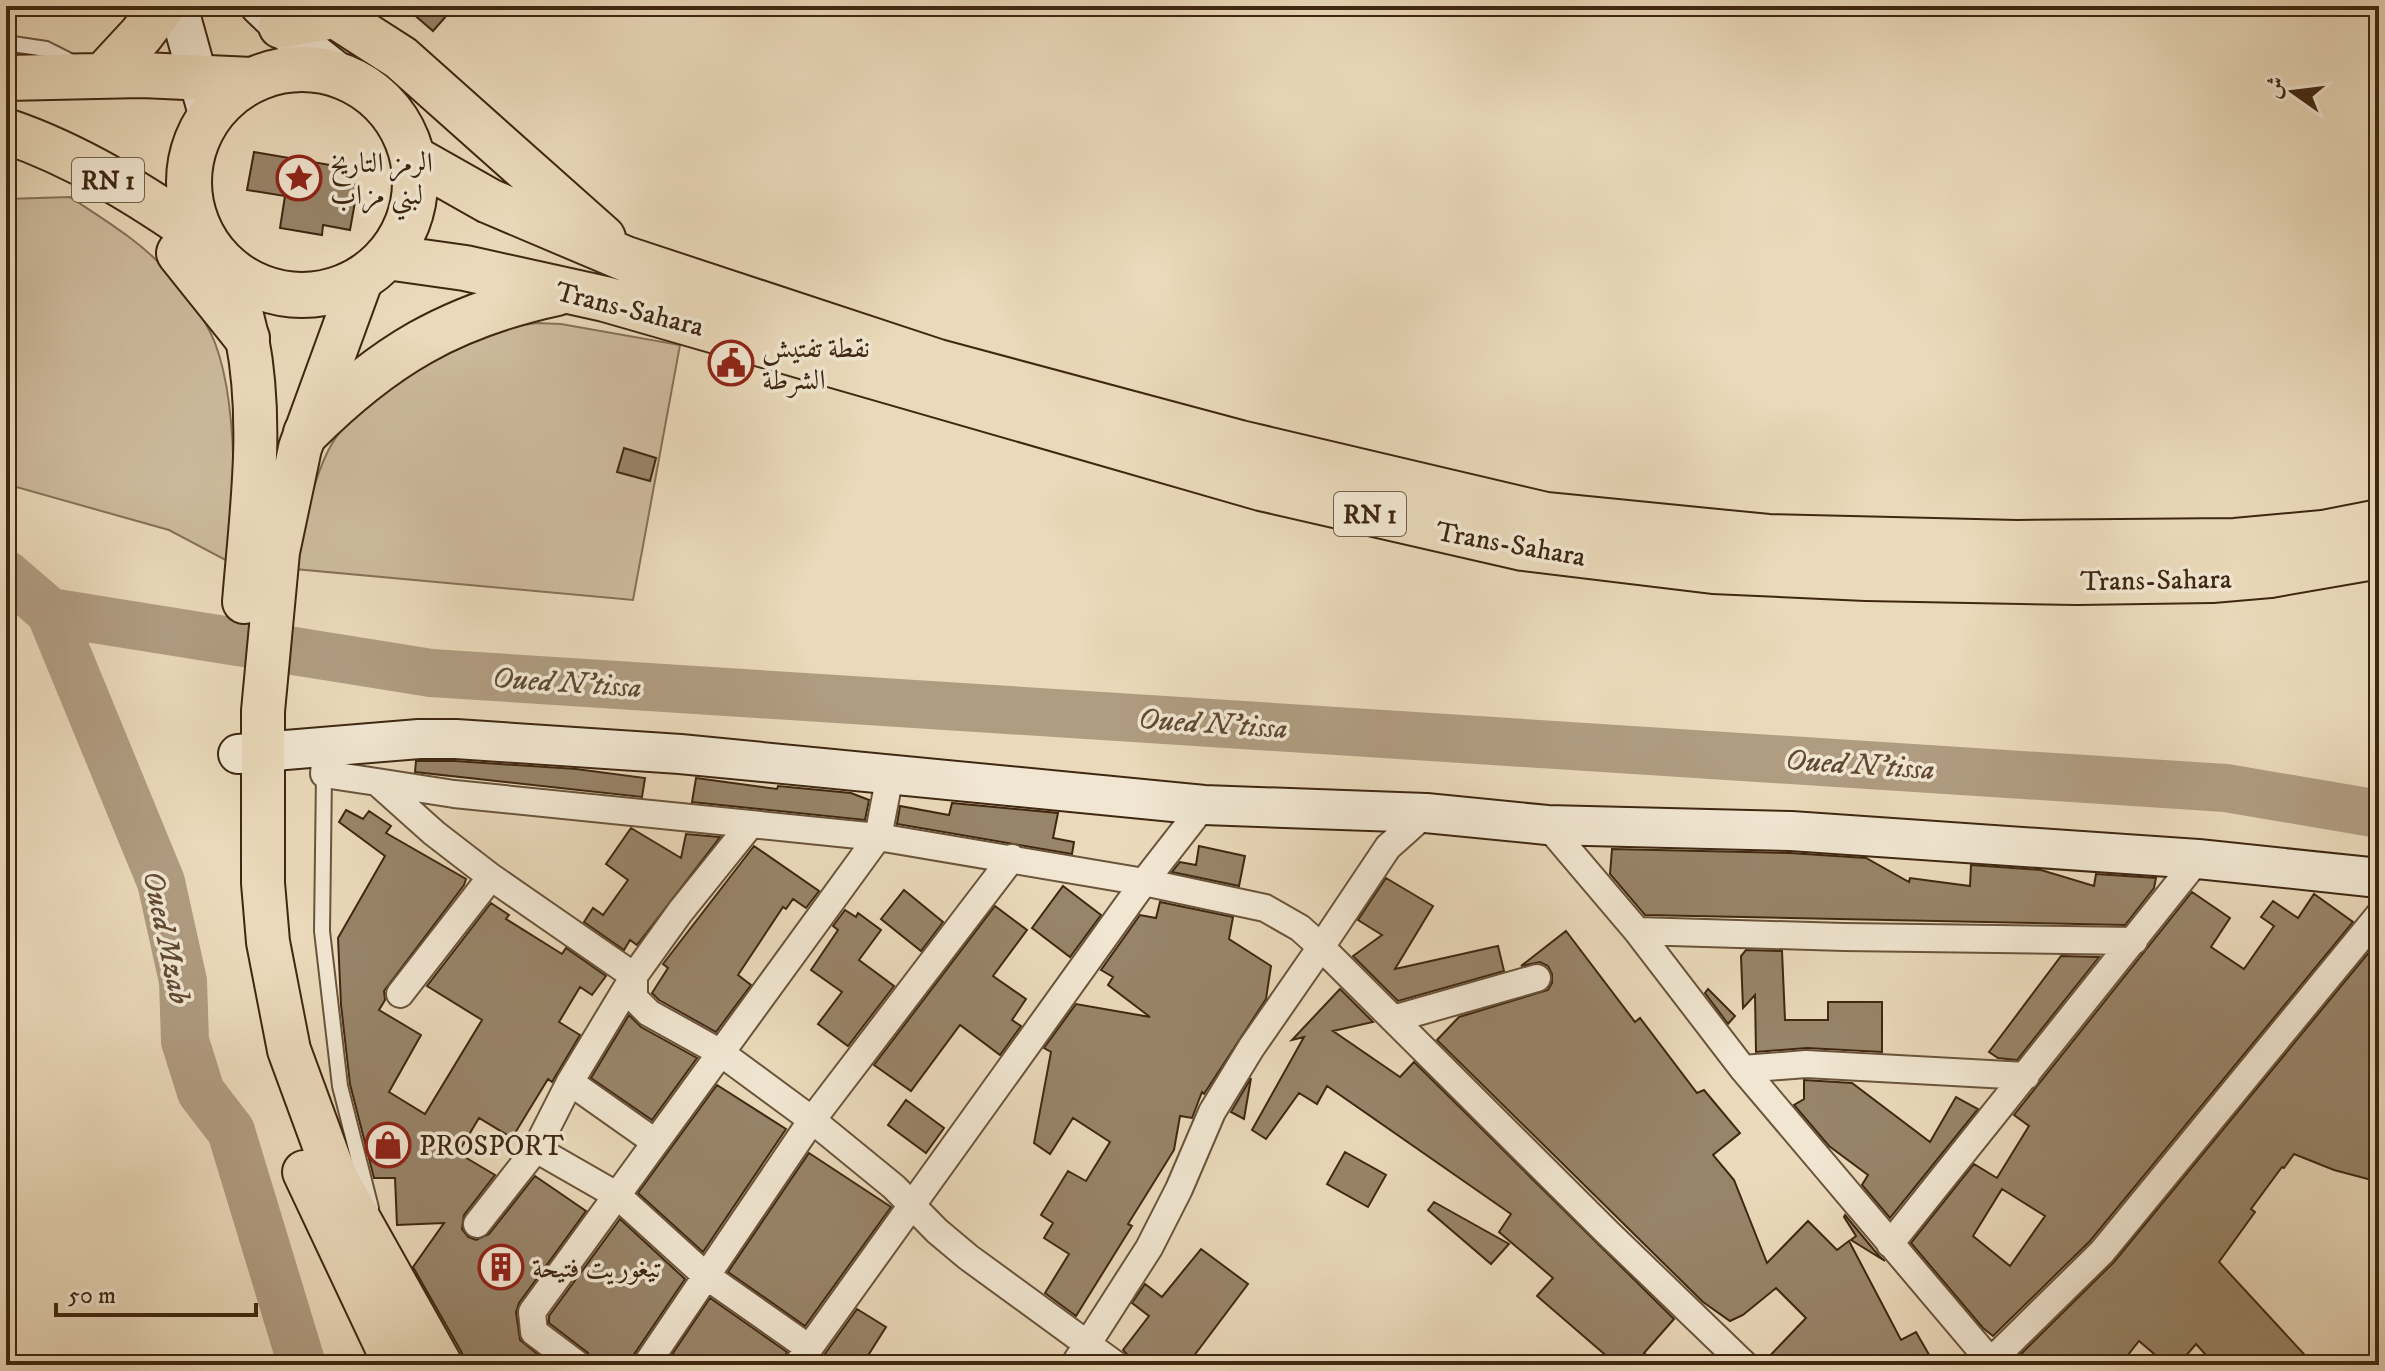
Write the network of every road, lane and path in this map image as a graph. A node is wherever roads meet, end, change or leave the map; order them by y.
1 (163, 6) edge
2 (178, 6) edge
3 (327, 11) edge
4 (271, 16) edge
5 (6, 43) edge
6 (341, 75) junction
7 (99, 76) junction
8 (6, 78) edge
9 (204, 97) junction
10 (6, 131) edge
11 (413, 158) junction
12 (108, 180) junction
13 (215, 253) junction
14 (626, 259) junction
15 (374, 268) junction
16 (563, 291) junction
17 (746, 318) junction
18 (247, 338) junction
19 (306, 433) junction
20 (2379, 522) edge
21 (2379, 556) edge
22 (260, 576) junction
23 (251, 753) junction
24 (325, 761) junction
25 (890, 775) junction
26 (377, 782) junction
27 (1204, 805) junction
28 (1426, 813) junction
29 (750, 825) junction
30 (1547, 825) junction
31 (878, 837) junction
32 (1012, 858) junction
33 (2198, 859) junction
34 (491, 877) junction
35 (2379, 878) edge
36 (1144, 882) junction
37 (2379, 915) edge
38 (1637, 931) junction
39 (2134, 941) junction
40 (1321, 947) junction
41 (634, 976) junction
42 (1537, 978) dead end
43 (400, 994) dead end
44 (1393, 1019) junction
45 (721, 1053) junction
46 (1743, 1069) junction
47 (2026, 1076) junction
48 (570, 1082) junction
49 (812, 1120) junction
50 (655, 1142) junction
51 (536, 1149) junction
52 (618, 1196) junction
53 (912, 1204) junction
54 (477, 1224) dead end
55 (1890, 1244) junction
56 (387, 1266) junction
57 (705, 1275) junction
58 (1080, 1354) edge
59 (803, 1357) edge
60 (1989, 1363) edge
61 (395, 1365) edge
62 (441, 1365) edge
63 (578, 1365) edge
64 (646, 1365) edge
65 (1116, 1365) edge
66 (1745, 1365) edge

1 - 7 highway
2 - 9 main road
3 - 4 highway
3 - 14 highway
4 - 6 main road
5 - 7 lane
6 - 9 highway
6 - 11 highway
7 - 8 highway
7 - 9 highway
9 - 13 highway
10 - 12 highway, RN 1
11 - 14 highway, Trans-Sahara / RN 1
11 - 15 highway
12 - 13 highway, RN 1
12 - 18 highway
13 - 15 highway
13 - 18 main road
14 - 17 highway, Trans-Sahara / RN 1
15 - 16 highway, Trans-Sahara / RN 1
15 - 19 main road
16 - 17 highway, Trans-Sahara / RN 1
16 - 19 highway
17 - 20 highway, Trans-Sahara / RN 1
17 - 21 highway, Trans-Sahara / RN 1
18 - 22 main road
19 - 22 main road
22 - 23 main road
23 - 24 main road
23 - 56 main road
23 - 61 main road
24 - 25 main road
24 - 26 street
24 - 56 lane
25 - 27 main road
25 - 31 street
26 - 29 street
26 - 34 street
27 - 28 main road
27 - 36 street
28 - 30 main road
28 - 40 street
29 - 31 street
29 - 41 street
30 - 33 main road
30 - 38 street
31 - 32 street
31 - 45 street
32 - 36 street
32 - 49 street
33 - 35 main road
33 - 39 street
34 - 41 street
34 - 43 street
36 - 40 street
36 - 53 street
37 - 60 street
38 - 39 street
38 - 46 street
39 - 47 street
40 - 44 street
40 - 58 street
41 - 45 street
41 - 48 street
42 - 44 street
44 - 66 street
45 - 49 street
45 - 50 street
46 - 47 street
46 - 55 street
47 - 55 street
48 - 50 street
48 - 51 street
49 - 53 street
49 - 57 street
50 - 52 street
51 - 52 street
51 - 54 street
52 - 57 street
52 - 63 street
53 - 58 street
53 - 59 street
55 - 60 street
56 - 62 main road
57 - 59 street
57 - 64 street
58 - 65 street

